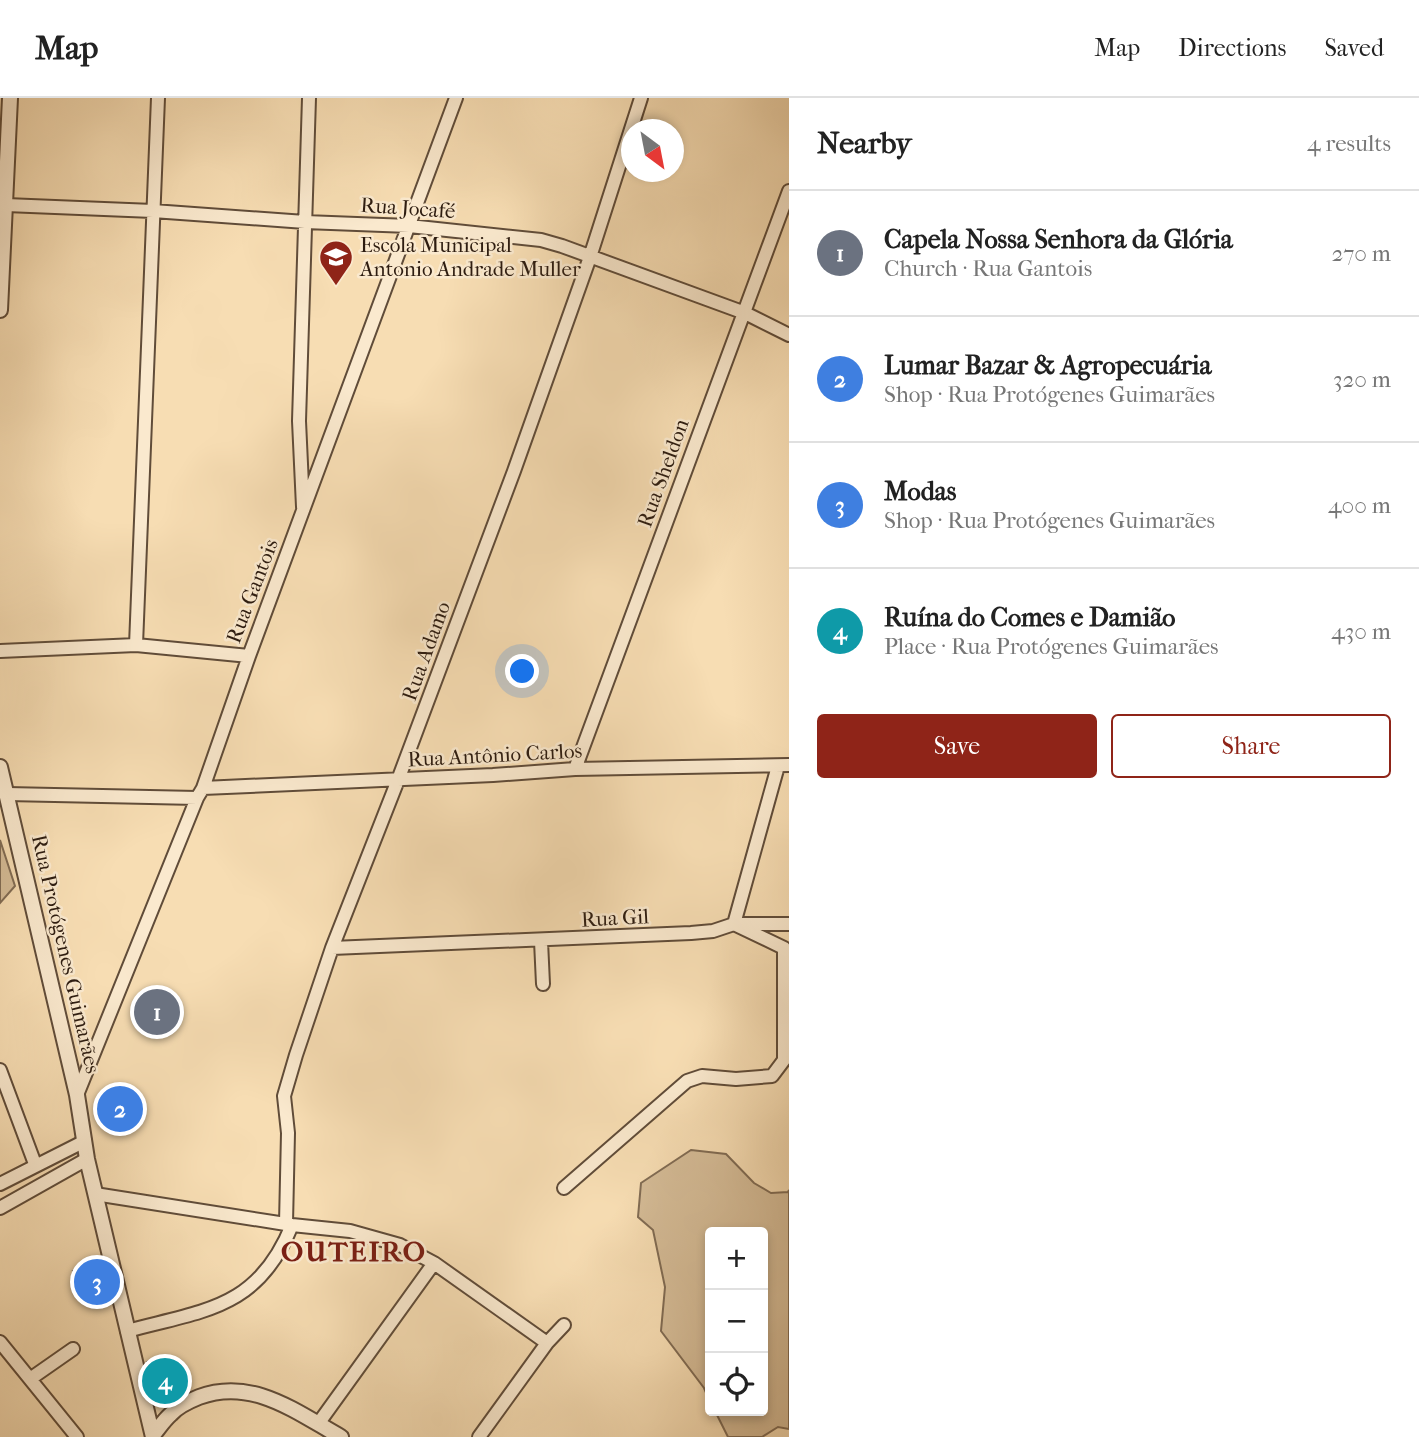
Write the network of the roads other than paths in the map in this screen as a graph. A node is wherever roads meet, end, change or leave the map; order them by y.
1 (158, 98) edge
2 (309, 98) edge
3 (456, 98) edge
4 (641, 98) edge
5 (6, 108) edge
6 (789, 191) edge
7 (6, 205) junction
8 (153, 211) junction
9 (304, 222) junction
10 (409, 226) junction
11 (590, 257) junction
12 (0, 310) edge
13 (745, 313) junction
14 (789, 335) edge
15 (303, 511) junction
16 (136, 645) junction
17 (0, 651) edge
18 (249, 656) junction
19 (784, 766) edge
20 (0, 767) edge
21 (575, 769) junction
22 (398, 780) junction
23 (200, 793) junction
24 (7, 794) junction
25 (734, 924) junction
26 (789, 924) edge
27 (541, 941) junction
28 (332, 948) junction
29 (542, 984) dead end
30 (0, 1070) edge
31 (77, 1095) junction
32 (85, 1141) junction
33 (87, 1158) junction
34 (35, 1164) junction
35 (0, 1184) edge
36 (564, 1188) dead end
37 (95, 1194) junction
38 (0, 1208) edge
39 (289, 1224) junction
40 (434, 1263) junction
41 (564, 1325) dead end
42 (127, 1331) junction
43 (0, 1342) edge
44 (547, 1343) junction
45 (73, 1349) dead end
46 (30, 1379) junction
47 (318, 1424) junction
48 (153, 1436) edge
49 (77, 1437) edge
50 (341, 1437) edge
51 (478, 1437) edge

1 - 8 street
2 - 9 street
3 - 10 street, Rua Gantois
4 - 11 street, Rua Adamo
5 - 7 street
6 - 13 street, Rua Sheldon
7 - 8 street, Rua Jocafé
7 - 12 street
8 - 9 street, Rua Jocafé
8 - 16 street
9 - 10 street, Rua Jocafé
9 - 15 street
10 - 11 street, Rua Jocafé
10 - 15 street, Rua Gantois
11 - 13 street, Rua Jocafé
11 - 22 street, Rua Adamo
13 - 14 street, Rua Jocafé
13 - 21 street, Rua Sheldon
15 - 18 street, Rua Gantois
16 - 17 street
16 - 18 street
18 - 23 street, Rua Gantois
19 - 21 street, Rua Antônio Carlos
19 - 25 street
20 - 24 street, Rua Protógenes Guimarães
21 - 22 street, Rua Antônio Carlos
22 - 23 street, Rua Antônio Carlos
22 - 28 street, Rua Adamo
23 - 24 street, Rua Antônio Carlos
23 - 31 street, Rua Gantois
24 - 31 street, Rua Protógenes Guimarães
25 - 26 street, Rua Gil
25 - 27 street, Rua Gil
25 - 36 street
27 - 28 street, Rua Gil
27 - 29 street
28 - 39 street, Rua Adamo
30 - 34 street
31 - 32 street, Rua Protógenes Guimarães
32 - 33 street, Rua Protógenes Guimarães
32 - 34 street
33 - 37 street, Rua Protógenes Guimarães
33 - 38 street
34 - 35 street
37 - 39 street
37 - 42 street, Rua Protógenes Guimarães
39 - 40 street
39 - 42 street
40 - 44 street
40 - 47 street
41 - 44 street
42 - 48 street, Rua Protógenes Guimarães
43 - 46 street
44 - 51 street
45 - 46 street
46 - 49 street
47 - 48 street
47 - 50 street

